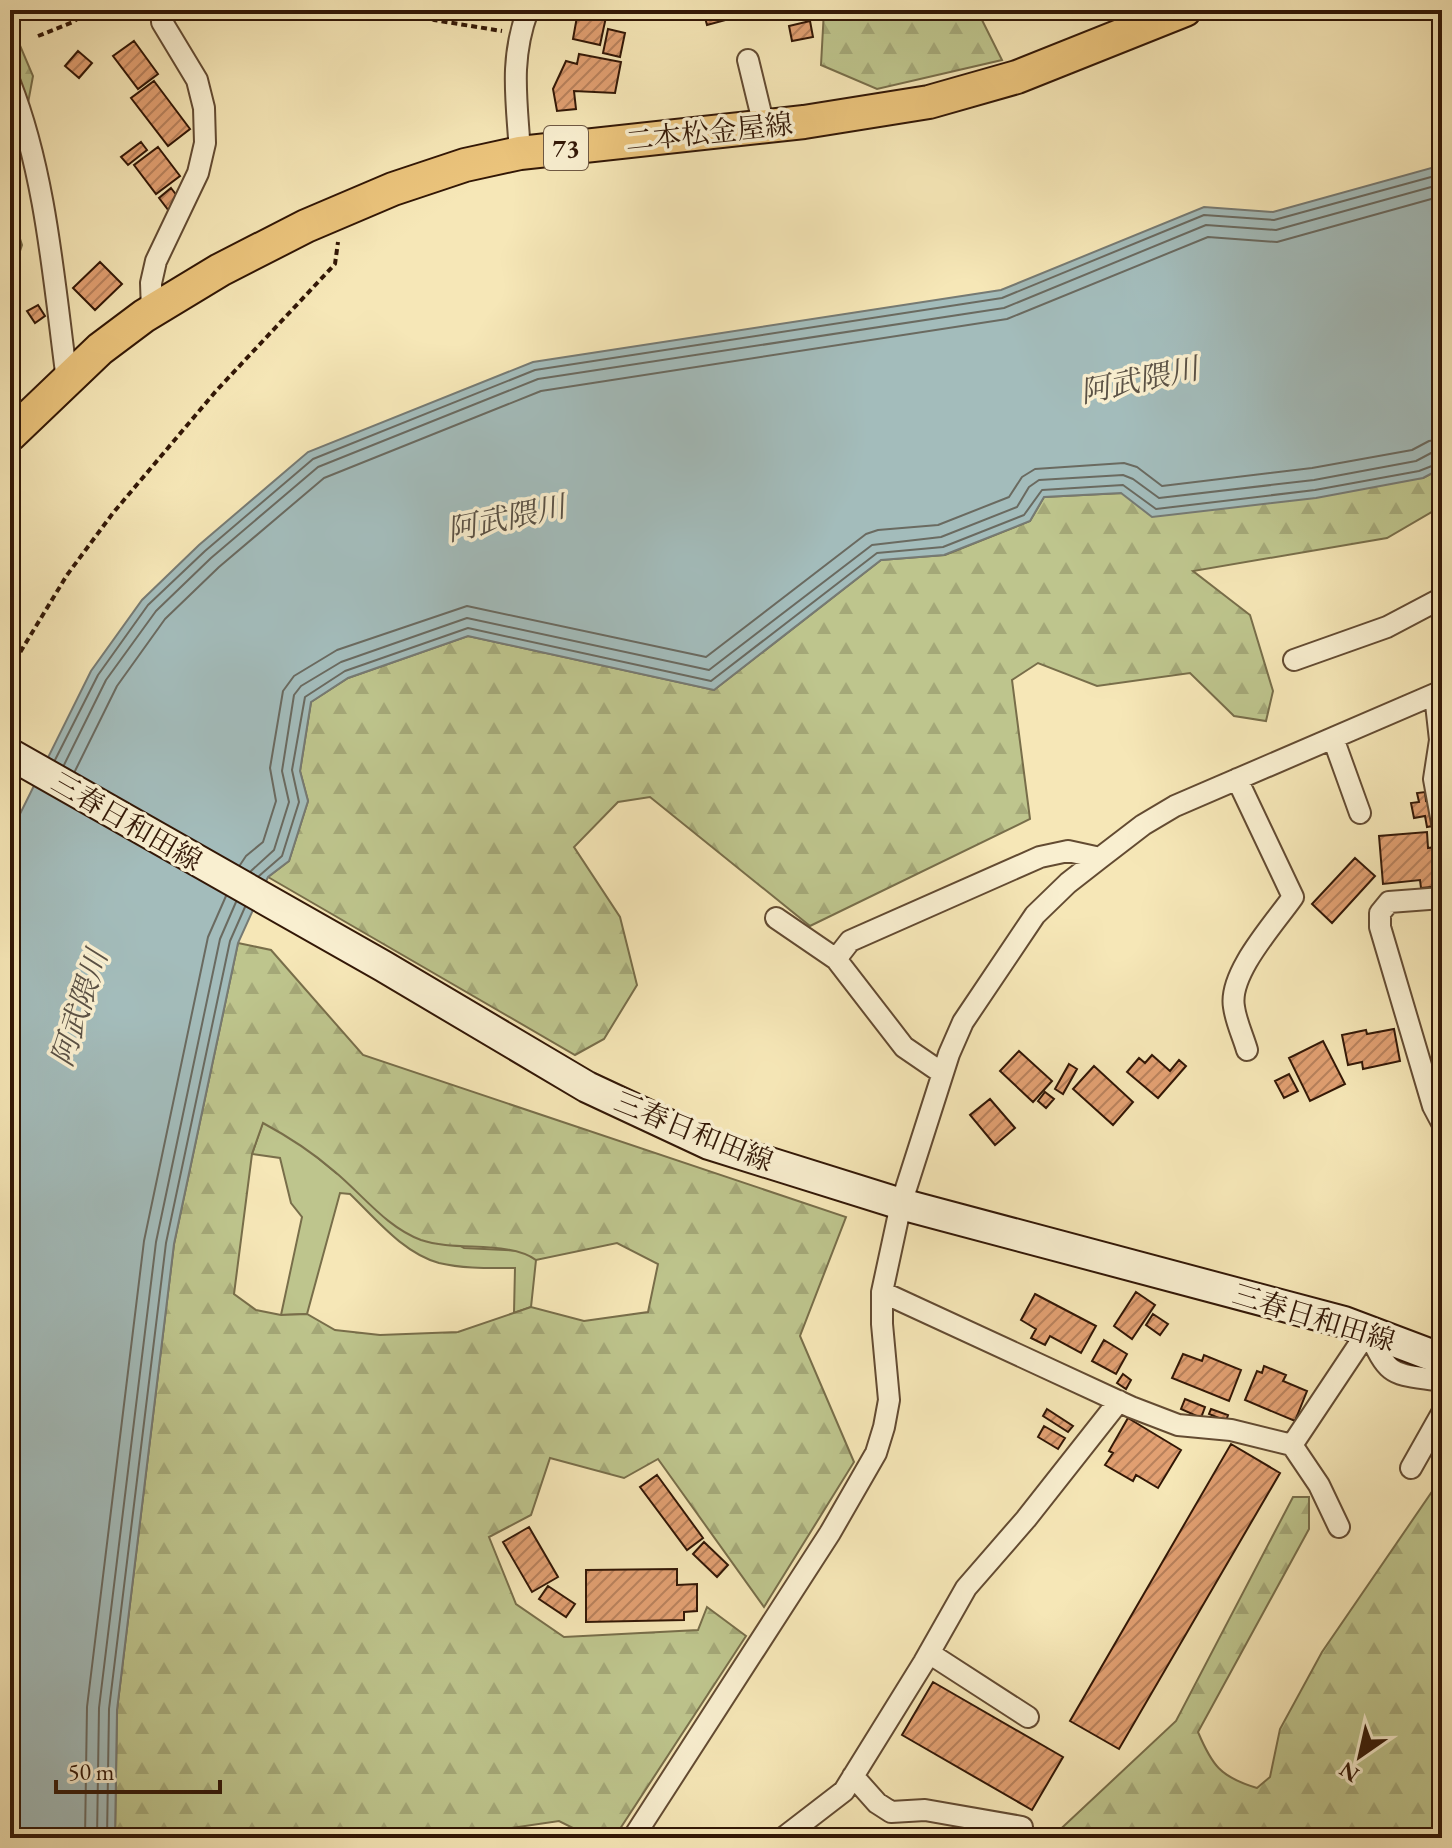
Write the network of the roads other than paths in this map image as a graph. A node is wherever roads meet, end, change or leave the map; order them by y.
1 (528, 10) edge
2 (1185, 10) edge
3 (162, 22) dead end
4 (748, 60) dead end
5 (10, 83) edge
6 (764, 126) junction
7 (520, 153) junction
8 (152, 311) junction
9 (67, 380) junction
10 (10, 435) edge
11 (1442, 598) edge
12 (1294, 660) dead end
13 (1439, 693) edge
14 (1333, 738) junction
15 (10, 754) edge
16 (1237, 779) junction
17 (1360, 813) dead end
18 (1442, 823) edge
19 (1100, 858) junction
20 (1442, 898) edge
21 (776, 918) dead end
22 (836, 959) junction
23 (1247, 1050) dead end
24 (942, 1073) junction
25 (1442, 1123) edge
26 (901, 1204) junction
27 (882, 1292) junction
28 (1368, 1331) junction
29 (1442, 1359) edge
30 (1442, 1381) edge
31 (1119, 1401) junction
32 (1442, 1413) edge
33 (1292, 1445) junction
34 (1411, 1468) dead end
35 (1339, 1527) dead end
36 (929, 1653) junction
37 (1028, 1717) dead end
38 (853, 1776) junction
39 (1022, 1827) dead end
40 (633, 1838) edge
41 (783, 1838) edge

1 - 7 street
2 - 6 main road, 二本松金屋線 / 73
3 - 8 street
4 - 6 street
5 - 9 street
6 - 7 main road, 二本松金屋線 / 73
7 - 8 main road, 二本松金屋線 / 73
8 - 9 main road, 二本松金屋線 / 73
9 - 10 main road, 二本松金屋線 / 73
11 - 12 street
13 - 14 street
13 - 18 street
14 - 16 street
14 - 17 street
15 - 26 main road, 三春日和田線
16 - 19 street
16 - 23 street
19 - 22 street
19 - 24 street
20 - 25 street
21 - 22 street
22 - 24 street
24 - 26 street
26 - 27 street
26 - 28 main road, 三春日和田線
27 - 31 street
27 - 40 street
28 - 29 main road, 三春日和田線
28 - 30 street
28 - 33 street
31 - 33 street
31 - 36 street
32 - 34 street
33 - 35 street
36 - 37 street
36 - 38 street
38 - 39 street
38 - 41 street

